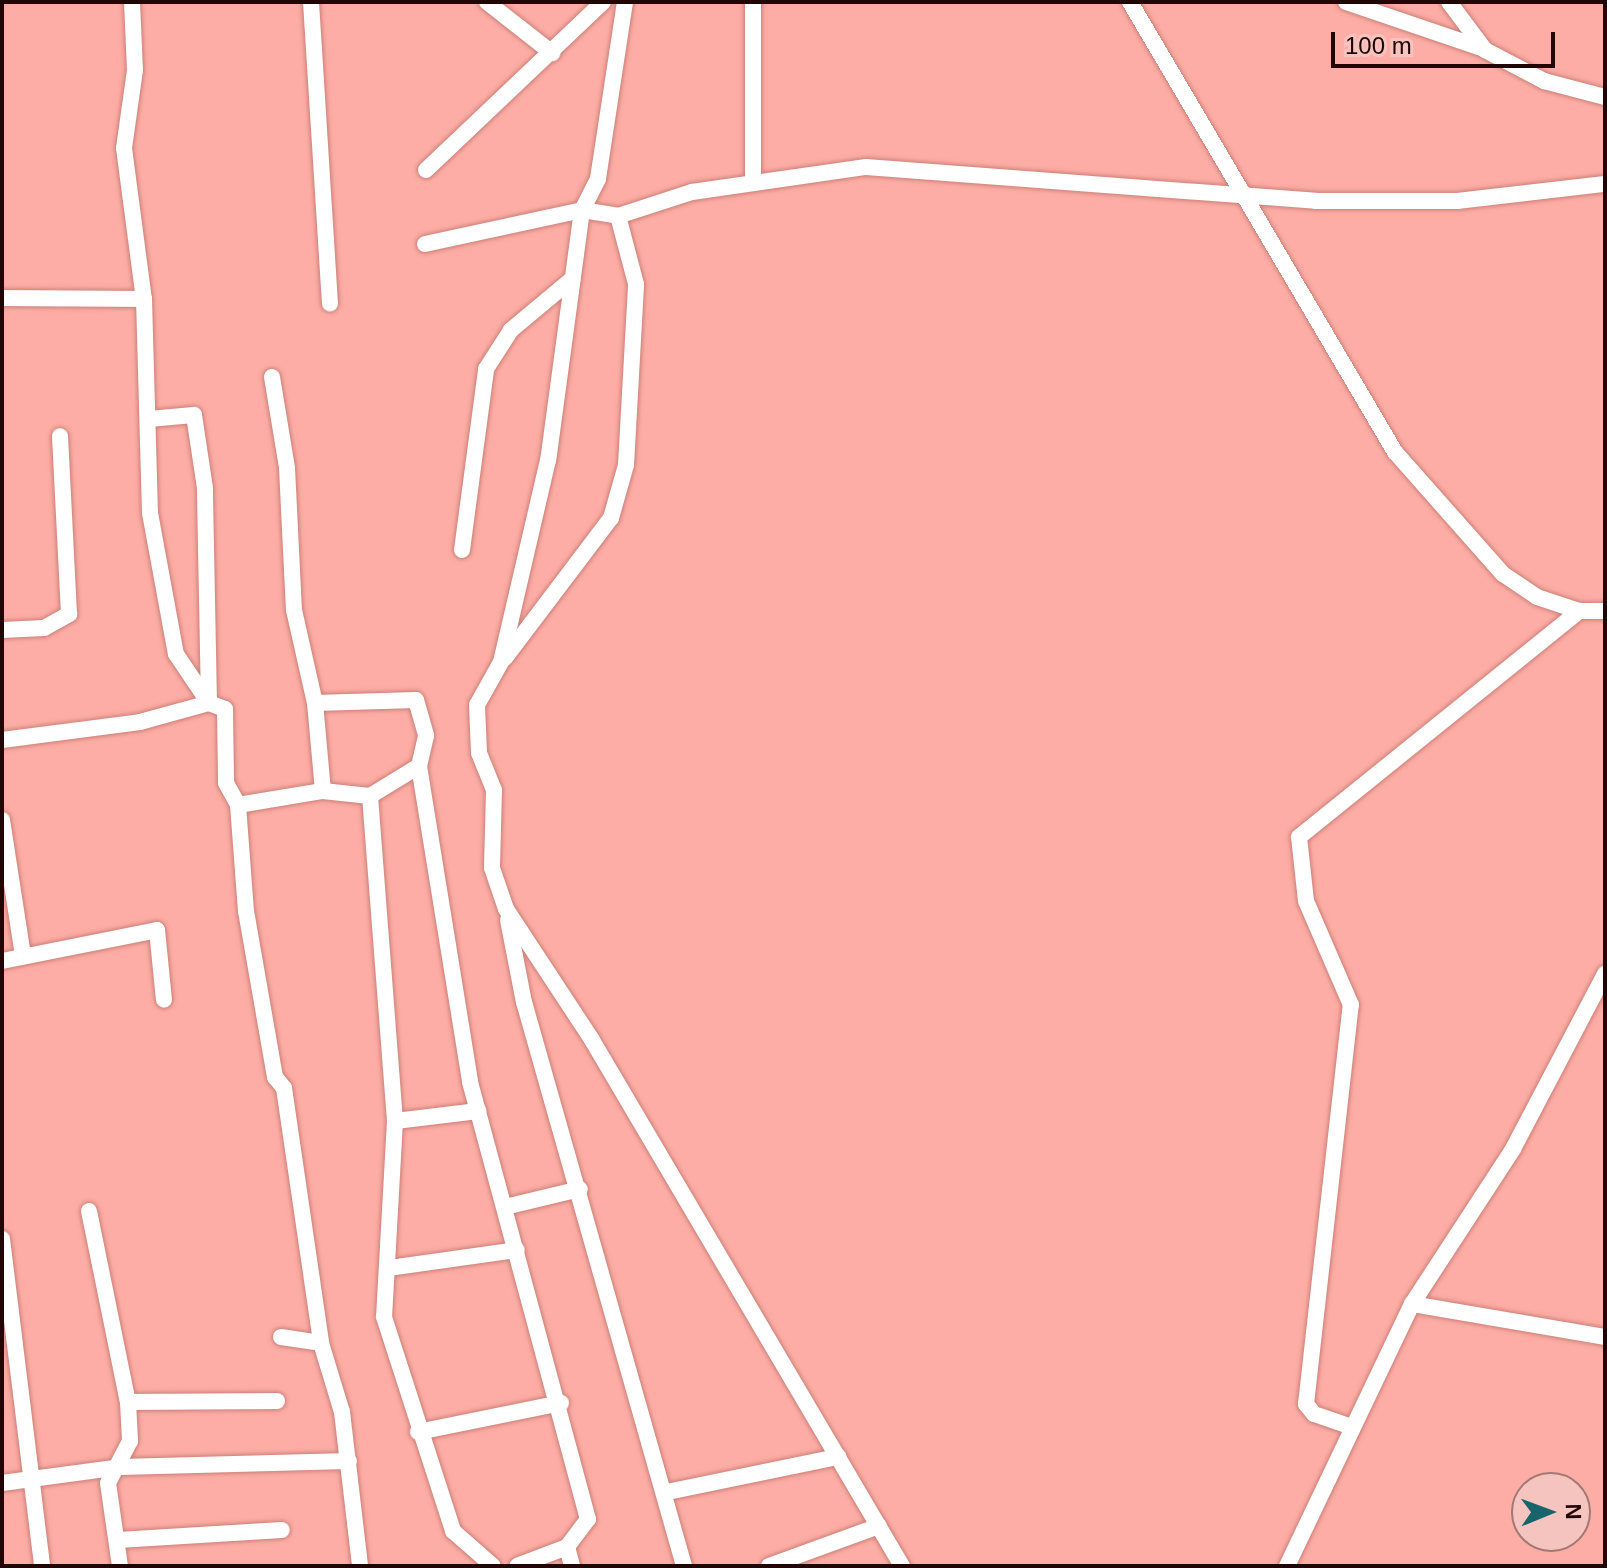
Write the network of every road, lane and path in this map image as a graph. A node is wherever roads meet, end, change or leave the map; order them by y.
1 (132, 2) edge
2 (311, 2) edge
3 (487, 2) edge
4 (603, 2) edge
5 (625, 2) edge
6 (753, 2) edge
7 (1130, 2) edge
8 (1346, 2) edge
9 (1449, 2) edge
10 (1485, 50) junction
11 (552, 53) junction
12 (1605, 97) edge
13 (426, 170) dead end
14 (753, 182) junction
15 (1605, 184) edge
16 (1248, 197) junction
17 (582, 210) junction
18 (618, 216) junction
19 (425, 244) dead end
20 (572, 279) junction
21 (2, 298) edge
22 (144, 299) junction
23 (330, 303) dead end
24 (272, 377) dead end
25 (148, 419) junction
26 (60, 436) dead end
27 (462, 550) dead end
28 (1579, 611) junction
29 (1605, 611) edge
30 (2, 630) edge
31 (501, 662) junction
32 (209, 703) junction
33 (315, 703) junction
34 (2, 740) edge
35 (419, 766) junction
36 (323, 791) junction
37 (370, 796) junction
38 (238, 805) junction
39 (2, 820) edge
40 (506, 909) junction
41 (23, 956) junction
42 (2, 961) edge
43 (1605, 974) edge
44 (164, 1000) dead end
45 (478, 1111) junction
46 (395, 1121) junction
47 (580, 1189) junction
48 (505, 1207) junction
49 (89, 1211) dead end
50 (2, 1239) edge
51 (517, 1250) junction
52 (389, 1268) junction
53 (1412, 1304) junction
54 (281, 1337) dead end
55 (1605, 1337) edge
56 (321, 1343) junction
57 (8, 1359) edge
58 (277, 1401) dead end
59 (128, 1402) junction
60 (561, 1403) junction
61 (1352, 1427) junction
62 (418, 1432) junction
63 (838, 1457) junction
64 (349, 1461) junction
65 (120, 1467) junction
66 (32, 1481) junction
67 (2, 1483) edge
68 (667, 1492) junction
69 (879, 1526) junction
70 (282, 1530) dead end
71 (118, 1540) junction
72 (567, 1547) junction
73 (42, 1566) edge
74 (120, 1566) edge
75 (360, 1566) edge
76 (493, 1566) edge
77 (517, 1566) edge
78 (572, 1566) edge
79 (684, 1566) edge
80 (769, 1566) edge
81 (902, 1566) edge
82 (1287, 1566) edge

1 - 22 street
2 - 23 street
3 - 11 street
4 - 11 street
5 - 17 street
6 - 14 street
7 - 16 street
8 - 10 street
9 - 10 street
10 - 12 street
11 - 13 street
14 - 16 street
14 - 18 street
15 - 16 street
16 - 28 street
17 - 18 street
17 - 19 street
17 - 20 street
18 - 31 street
20 - 27 street
20 - 31 street
21 - 22 street
22 - 25 street
24 - 33 street
25 - 32 street
25 - 32 street
26 - 30 street
28 - 29 street
28 - 61 street
31 - 40 street
32 - 34 street
32 - 38 street
33 - 35 street
33 - 36 street
35 - 37 street
35 - 45 street
36 - 37 street
36 - 38 street
37 - 46 street
38 - 56 street
39 - 41 street
40 - 47 street
40 - 63 street
41 - 42 street
41 - 44 street
43 - 53 street
45 - 46 street
45 - 48 street
46 - 52 street
47 - 48 street
47 - 68 street
48 - 51 street
49 - 59 street
50 - 57 street
51 - 52 street
51 - 60 street
52 - 62 street
53 - 55 street
53 - 61 street
54 - 56 street
56 - 64 street
57 - 66 street
58 - 59 street
59 - 65 street
60 - 62 street
60 - 72 street
61 - 82 street
62 - 76 street
63 - 68 street
63 - 69 street
64 - 65 street
64 - 75 street
65 - 66 street
65 - 71 street
66 - 67 street
66 - 73 street
68 - 79 street
69 - 80 street
69 - 81 street
70 - 71 street
71 - 74 street
72 - 77 street
72 - 78 street

